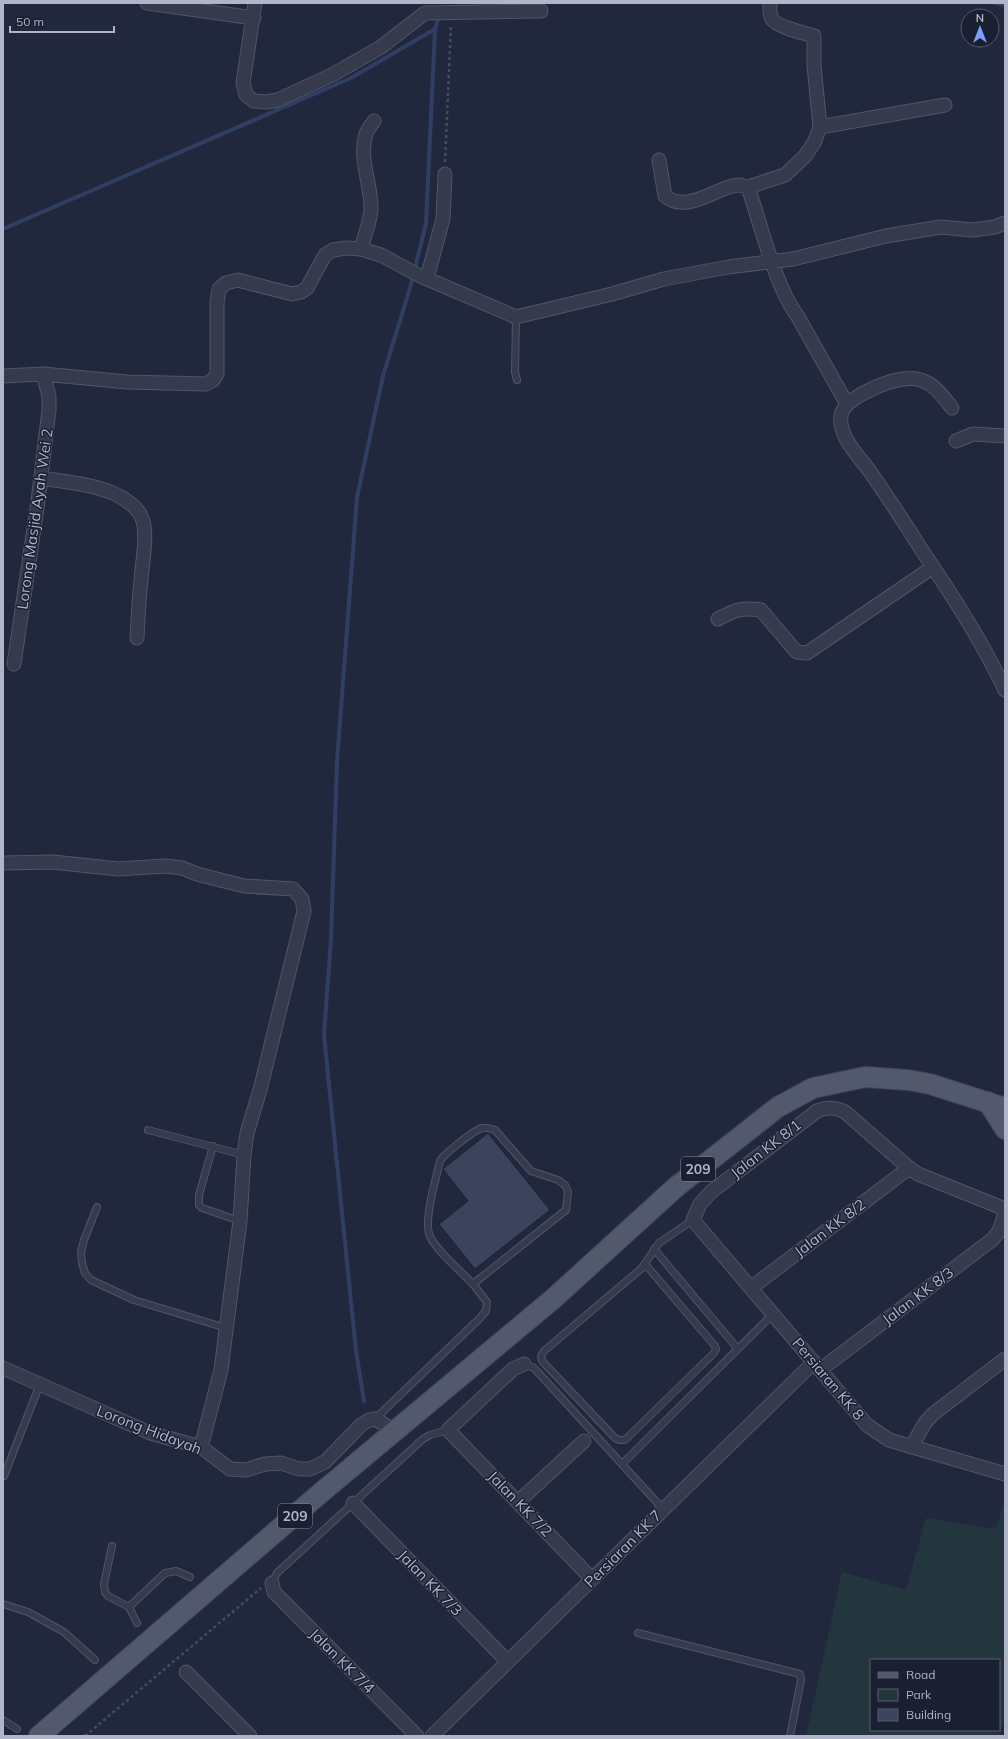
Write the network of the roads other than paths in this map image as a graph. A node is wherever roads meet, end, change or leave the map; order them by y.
1 (147, 3) edge
2 (255, 3) edge
3 (770, 3) edge
4 (541, 11) dead end
5 (254, 18) junction
6 (945, 105) dead end
7 (374, 121) dead end
8 (820, 127) junction
9 (659, 160) dead end
10 (445, 174) road end
11 (748, 187) junction
12 (1005, 223) edge
13 (361, 249) junction
14 (772, 261) junction
15 (423, 277) junction
16 (516, 317) junction
17 (43, 374) junction
18 (3, 376) edge
19 (517, 380) dead end
20 (846, 404) junction
21 (952, 408) dead end
22 (1005, 436) edge
23 (956, 441) dead end
24 (41, 478) junction
25 (934, 567) junction
26 (718, 619) dead end
27 (137, 638) dead end
28 (14, 664) dead end
29 (1005, 690) edge
30 (3, 863) edge
31 (996, 1105) edge
32 (1005, 1128) edge
33 (148, 1130) dead end
34 (213, 1146) junction
35 (244, 1155) junction
36 (910, 1168) junction
37 (97, 1207) dead end
38 (1005, 1209) edge
39 (1005, 1214) edge
40 (693, 1220) junction
41 (240, 1221) junction
42 (654, 1249) junction
43 (645, 1264) junction
44 (474, 1284) junction
45 (751, 1288) junction
46 (773, 1314) junction
47 (226, 1328) junction
48 (738, 1349) junction
49 (1005, 1359) edge
50 (524, 1364) joint
51 (817, 1366) junction
52 (3, 1368) edge
53 (40, 1384) junction
54 (375, 1420) junction
55 (395, 1430) junction
56 (448, 1430) junction
57 (584, 1441) dead end
58 (201, 1447) junction
59 (911, 1447) junction
60 (622, 1464) junction
61 (1005, 1474) edge
62 (4, 1476) edge
63 (518, 1502) junction
64 (353, 1503) junction
65 (664, 1509) junction
66 (112, 1546) dead end
67 (190, 1577) dead end
68 (592, 1579) junction
69 (272, 1583) joint
70 (3, 1604) edge
71 (129, 1607) junction
72 (137, 1623) dead end
73 (638, 1633) dead end
74 (95, 1660) dead end
75 (508, 1662) junction
76 (186, 1672) dead end
77 (3, 1720) edge
78 (17, 1729) dead end
79 (40, 1736) edge
80 (250, 1736) edge
81 (417, 1736) edge
82 (432, 1736) edge
83 (790, 1736) edge

1 - 5 street
2 - 5 street
3 - 8 street
4 - 5 street
6 - 8 street
7 - 13 street
8 - 11 street
9 - 11 street
10 - 15 street
11 - 14 street
12 - 14 street
13 - 15 street
13 - 17 street
14 - 16 street
14 - 20 street
15 - 16 street
16 - 19 lane
17 - 18 street
17 - 24 street, Lorong Masjid Ayah Wei 2
20 - 21 street
20 - 25 street
22 - 23 street
24 - 27 street
24 - 28 street, Lorong Masjid Ayah Wei 2
25 - 26 street
25 - 29 street
30 - 35 street
31 - 32 main road, 209
31 - 55 main road, 209
33 - 34 lane
34 - 35 lane
34 - 41 lane
35 - 41 street
36 - 38 street
36 - 40 street, Jalan KK 8/1
36 - 45 street, Jalan KK 8/2
37 - 47 lane
39 - 51 street, Jalan KK 8/3
40 - 42 lane
40 - 45 street, Persiaran KK 8
41 - 47 street
42 - 43 lane
42 - 48 lane
43 - 43 lane
44 - 44 lane
44 - 54 lane
45 - 46 street, Persiaran KK 8
46 - 48 lane
46 - 51 street, Persiaran KK 8
47 - 58 street
48 - 60 lane
49 - 59 street
50 - 56 street
50 - 60 lane
51 - 59 street, Persiaran KK 8
51 - 65 street, Persiaran KK 7
52 - 53 street, Lorong Hidayah
53 - 58 street, Lorong Hidayah
53 - 62 lane
54 - 55 street
54 - 58 street, Lorong Hidayah
55 - 79 main road, 209
56 - 63 street, Jalan KK 7/2
56 - 64 lane
57 - 63 street
59 - 61 street, Persiaran KK 8
60 - 65 lane
63 - 68 street, Jalan KK 7/2
64 - 69 lane
64 - 75 street, Jalan KK 7/3
65 - 68 street, Persiaran KK 7
66 - 71 lane
67 - 71 lane
68 - 75 street, Persiaran KK 7
69 - 81 street, Jalan KK 7/4
70 - 74 lane
71 - 72 lane
73 - 83 lane
75 - 82 street, Persiaran KK 7
76 - 80 street
77 - 78 lane

